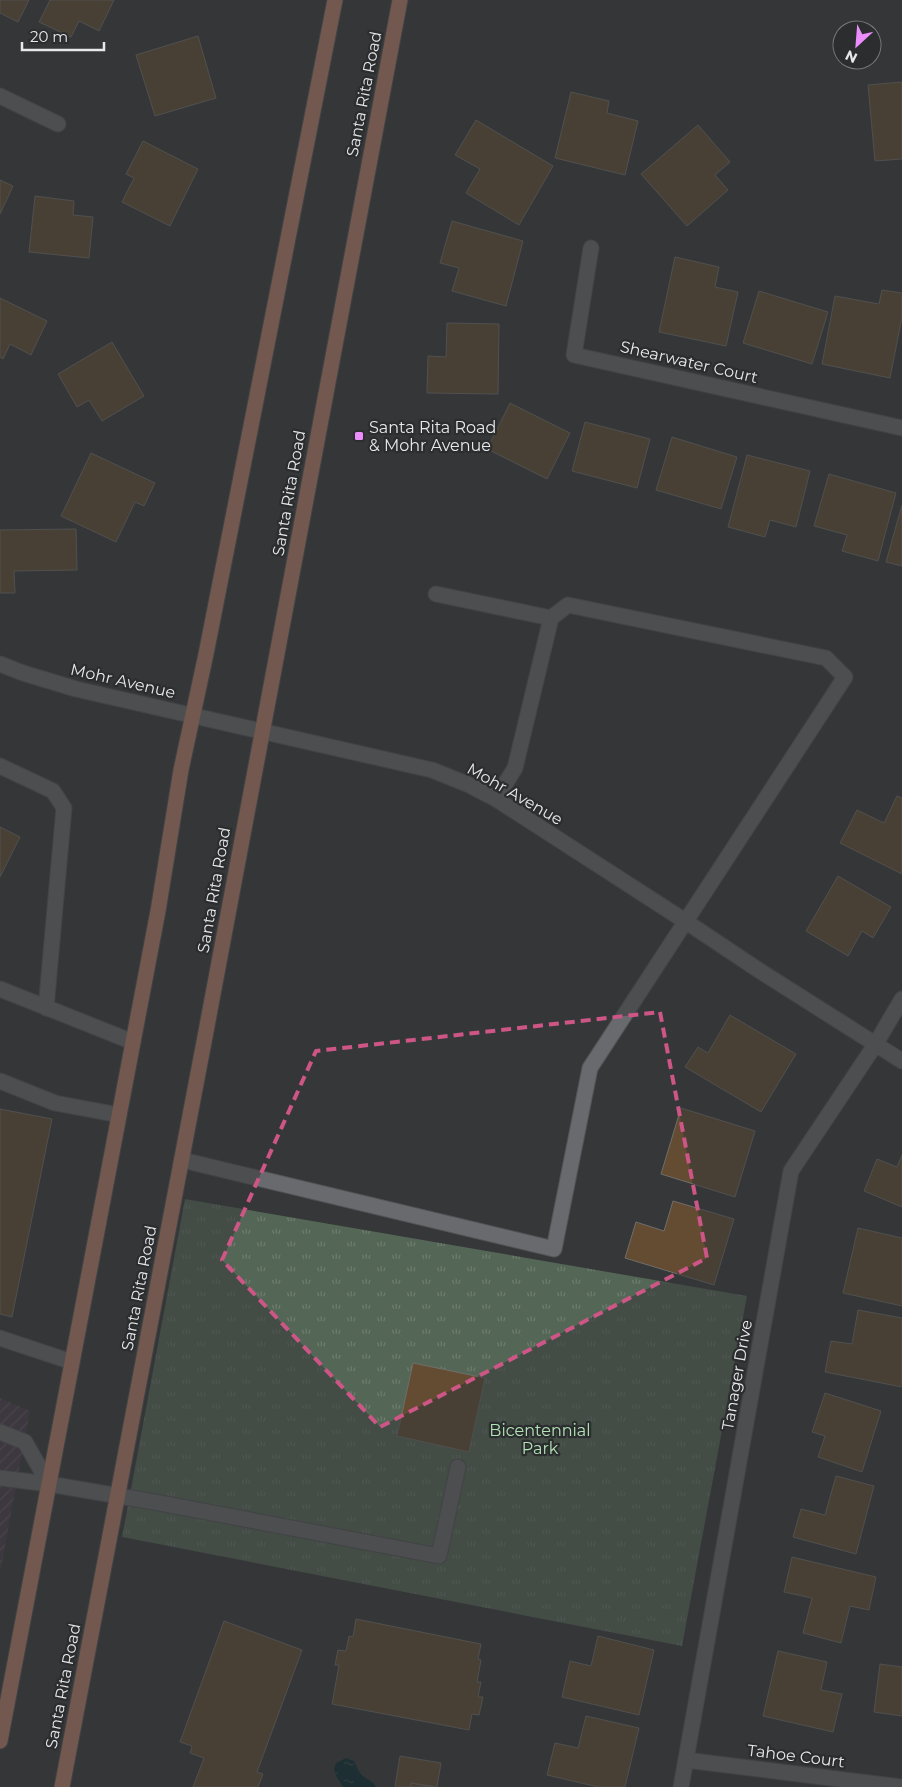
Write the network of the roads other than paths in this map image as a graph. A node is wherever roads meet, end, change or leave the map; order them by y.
1 (335, 0) edge
2 (400, 0) edge
3 (0, 96) edge
4 (58, 124) dead end
5 (591, 248) dead end
6 (902, 428) edge
7 (436, 594) dead end
8 (550, 618) junction
9 (0, 664) edge
10 (193, 715) junction
11 (262, 731) junction
12 (0, 766) edge
13 (496, 799) junction
14 (685, 921) junction
15 (0, 989) edge
16 (902, 998) edge
17 (46, 1008) junction
18 (133, 1042) junction
19 (875, 1044) junction
20 (902, 1061) edge
21 (0, 1081) edge
22 (119, 1115) junction
23 (182, 1160) junction
24 (0, 1338) edge
25 (72, 1362) junction
26 (0, 1432) edge
27 (458, 1467) dead end
28 (0, 1478) edge
29 (49, 1484) junction
30 (117, 1496) junction
31 (0, 1741) edge
32 (686, 1760) junction
33 (62, 1787) edge
34 (681, 1787) edge
35 (902, 1787) edge

1 - 10 main road
2 - 11 main road, Santa Rita Road
3 - 4 street
5 - 6 street, Shearwater Court
7 - 8 street
8 - 13 street
8 - 14 street
9 - 10 street, Mohr Avenue
10 - 11 street, Mohr Avenue
10 - 18 main road
11 - 13 street, Mohr Avenue
11 - 23 main road, Santa Rita Road
12 - 17 street
13 - 14 street, Mohr Avenue
14 - 19 street, Mohr Avenue
14 - 23 street
15 - 17 street
16 - 19 street, Tanager Drive
17 - 18 street
18 - 22 main road
19 - 20 street, Mohr Avenue
19 - 32 street, Tanager Drive
21 - 22 street
22 - 25 main road
23 - 30 main road, Santa Rita Road
24 - 25 street
25 - 29 main road
26 - 29 street
27 - 30 street
28 - 29 street
29 - 30 street
29 - 31 main road
30 - 33 main road, Santa Rita Road
32 - 34 street, Tanager Drive
32 - 35 street, Tahoe Court

